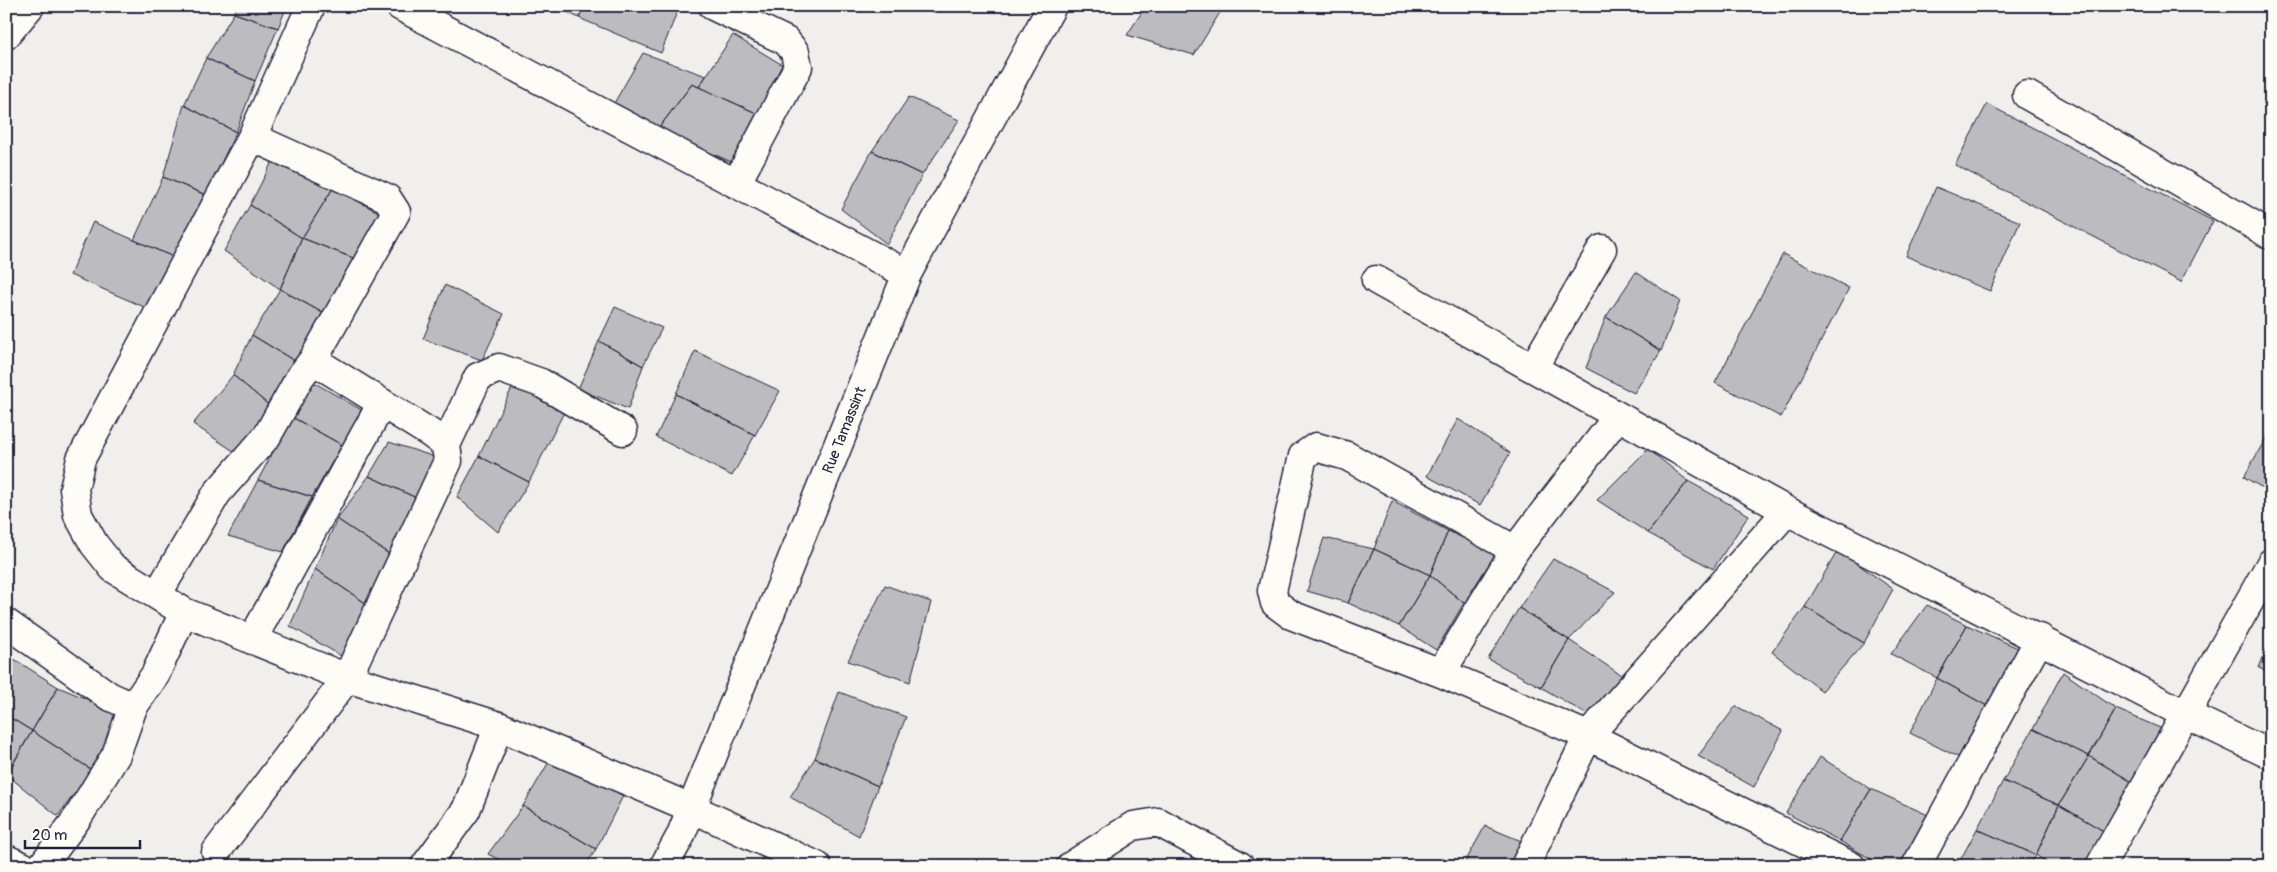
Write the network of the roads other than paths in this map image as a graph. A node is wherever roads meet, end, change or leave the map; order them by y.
1 (30, 6) edge
2 (311, 6) edge
3 (400, 6) edge
4 (713, 6) edge
5 (1052, 6) edge
6 (6, 35) edge
7 (2027, 95) dead end
8 (252, 137) junction
9 (736, 184) junction
10 (2271, 235) edge
11 (1602, 249) dead end
12 (907, 274) junction
13 (1376, 280) dead end
14 (313, 360) junction
15 (1533, 368) junction
16 (382, 403) junction
17 (1618, 416) junction
18 (623, 431) dead end
19 (446, 446) junction
20 (1787, 511) junction
21 (1515, 550) junction
22 (2271, 563) edge
23 (157, 595) junction
24 (184, 612) junction
25 (6, 623) edge
26 (2040, 638) junction
27 (252, 640) junction
28 (1441, 673) junction
29 (347, 678) junction
30 (133, 707) junction
31 (2185, 714) junction
32 (499, 726) junction
33 (1588, 736) junction
34 (2271, 756) edge
35 (691, 808) junction
36 (216, 852) dead end
37 (6, 859) edge
38 (22, 866) edge
39 (42, 866) edge
40 (425, 866) edge
41 (664, 866) edge
42 (817, 866) edge
43 (1071, 866) edge
44 (1240, 866) edge
45 (1525, 866) edge
46 (1851, 866) edge
47 (1916, 866) edge
48 (2100, 866) edge

1 - 6 street
2 - 8 street
3 - 9 street
4 - 9 street
5 - 12 street, Rue Tamassint
7 - 10 street
8 - 14 street
8 - 23 street
9 - 12 street
11 - 15 street
12 - 35 street, Rue Tamassint
13 - 15 street
14 - 16 street
14 - 23 street
15 - 17 street
16 - 19 street
16 - 27 street
17 - 20 street
17 - 21 street
18 - 19 street
19 - 29 street
20 - 26 street
20 - 33 street
21 - 28 street
21 - 28 street
22 - 31 street
23 - 24 street
24 - 27 street
24 - 30 street
25 - 30 street
26 - 31 street
26 - 47 street
27 - 29 street
28 - 33 street
29 - 32 street
29 - 36 street
30 - 39 street
31 - 34 street
31 - 48 street
32 - 35 street
32 - 40 street
33 - 45 street
33 - 46 street
35 - 41 street, Rue Tamassint
35 - 42 street
37 - 38 street
43 - 44 street

